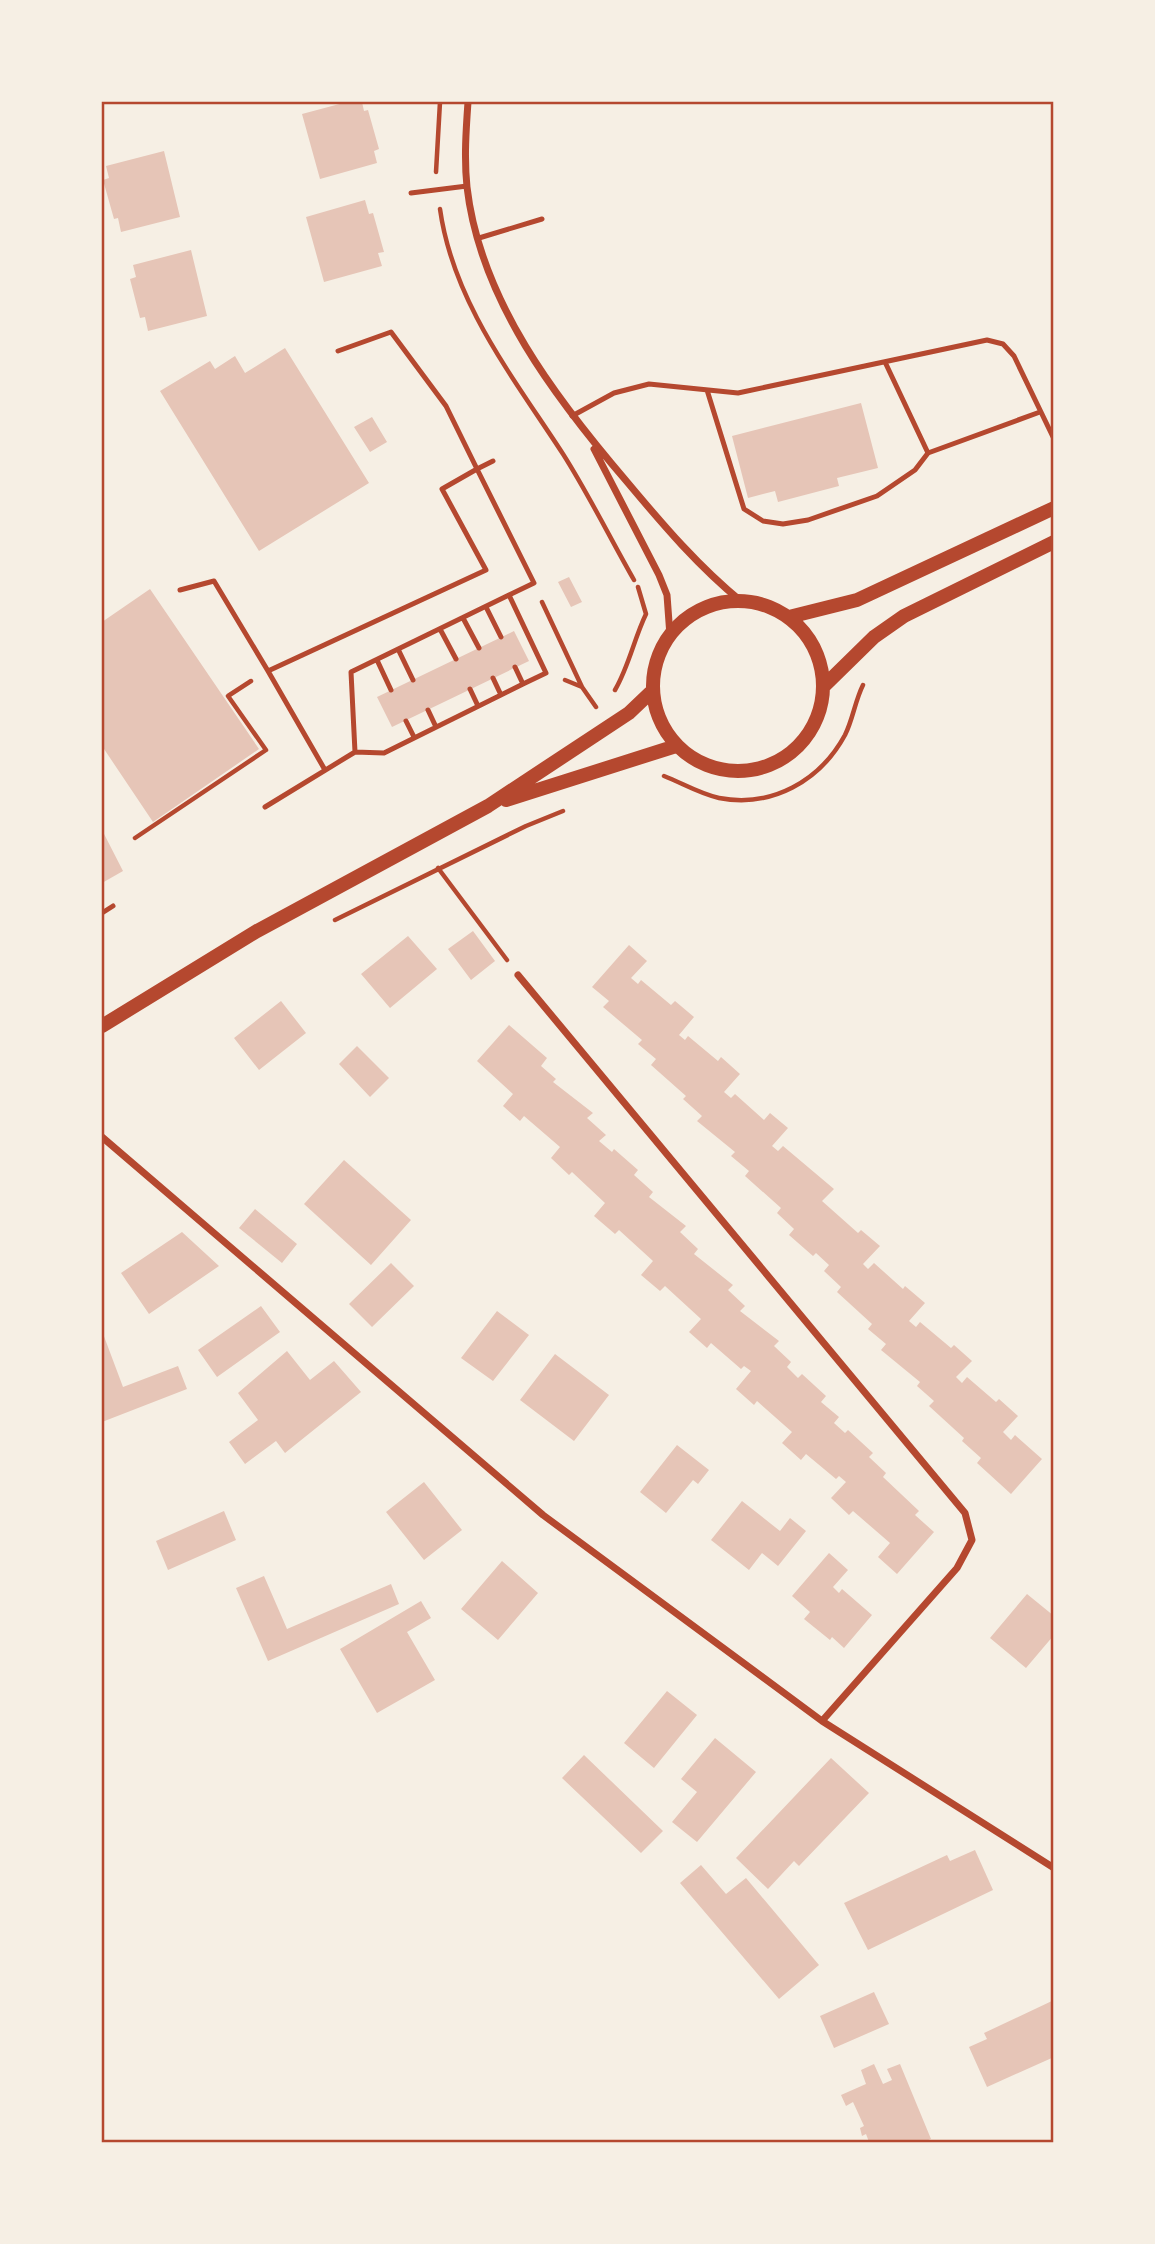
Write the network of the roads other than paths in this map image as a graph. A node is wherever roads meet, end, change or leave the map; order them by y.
1 (468, 102) edge
2 (467, 186) junction
3 (411, 193) dead end
4 (542, 219) dead end
5 (479, 238) junction
6 (338, 351) dead end
7 (885, 362) junction
8 (707, 390) junction
9 (1040, 412) junction
10 (572, 416) junction
11 (587, 436) junction
12 (1054, 439) edge
13 (928, 453) junction
14 (493, 461) dead end
15 (477, 470) junction
16 (1054, 508) edge
17 (1054, 542) edge
18 (180, 590) dead end
19 (509, 595) junction
20 (742, 602) junction
21 (486, 607) junction
22 (789, 617) junction
23 (463, 618) junction
24 (440, 629) junction
25 (670, 636) junction
26 (501, 637) dead end
27 (398, 649) junction
28 (479, 649) dead end
29 (456, 659) dead end
30 (377, 660) junction
31 (516, 667) dead end
32 (268, 671) junction
33 (493, 678) dead end
34 (413, 680) dead end
35 (523, 684) junction
36 (824, 686) junction
37 (391, 690) dead end
38 (470, 690) dead end
39 (650, 692) junction
40 (501, 695) junction
41 (478, 706) junction
42 (428, 710) dead end
43 (406, 721) dead end
44 (436, 727) junction
45 (414, 737) junction
46 (676, 746) junction
47 (355, 752) junction
48 (325, 770) junction
49 (488, 806) junction
50 (265, 807) dead end
51 (113, 906) dead end
52 (102, 913) edge
53 (518, 975) road end
54 (102, 1026) edge
55 (102, 1138) edge
56 (822, 1721) junction
57 (1054, 1868) edge

1 - 2 street
2 - 3 lane
2 - 5 street
4 - 5 lane
5 - 10 street
6 - 15 lane
7 - 8 lane
7 - 9 lane
7 - 13 lane
8 - 10 lane
8 - 13 lane
9 - 12 lane
9 - 13 lane
10 - 11 street
11 - 20 street
11 - 25 street
14 - 15 lane
15 - 19 lane
15 - 32 lane
16 - 22 main road
17 - 36 main road
18 - 32 lane
19 - 21 lane
19 - 35 lane
20 - 22 main road
20 - 25 main road
21 - 23 lane
21 - 26 lane
22 - 36 main road
23 - 24 lane
23 - 28 lane
24 - 27 lane
24 - 29 lane
25 - 39 main road
27 - 30 lane
27 - 34 lane
30 - 37 lane
30 - 47 lane
31 - 35 lane
32 - 48 lane
33 - 40 lane
35 - 40 lane
36 - 46 main road
38 - 41 lane
39 - 46 main road
39 - 49 main road
40 - 41 lane
41 - 44 lane
42 - 44 lane
43 - 45 lane
44 - 45 lane
45 - 47 lane
46 - 49 main road
47 - 48 lane
48 - 50 lane
49 - 54 main road
51 - 52 lane
53 - 56 street
55 - 56 street
56 - 57 street

